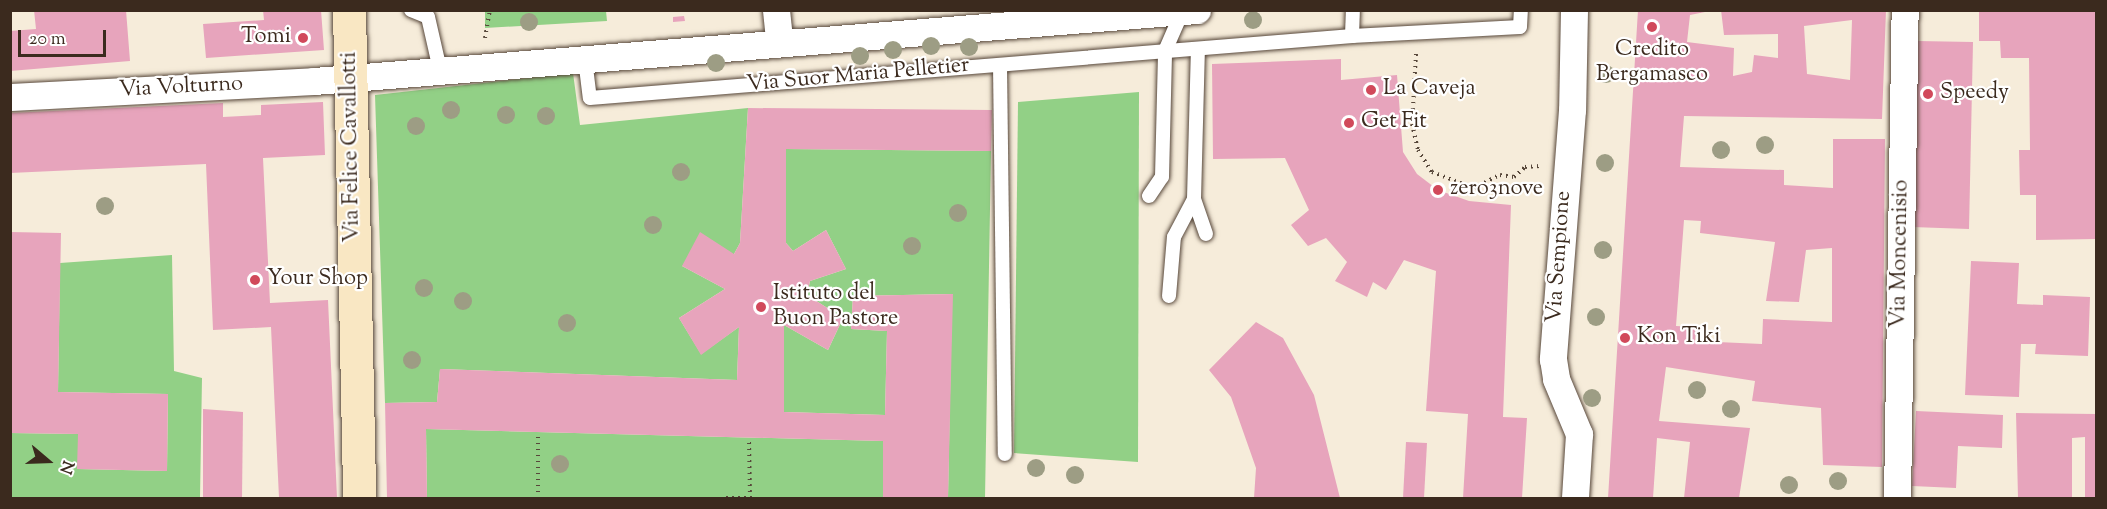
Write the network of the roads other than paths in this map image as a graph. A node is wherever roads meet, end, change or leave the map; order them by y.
1 (364, 10) edge
2 (411, 10) edge
3 (776, 10) edge
4 (1353, 10) edge
5 (1521, 10) edge
6 (1575, 10) edge
7 (1905, 10) edge
8 (349, 11) edge
9 (1190, 11) edge
10 (1352, 36) junction
11 (779, 41) junction
12 (1198, 50) junction
13 (1165, 51) junction
14 (585, 59) junction
15 (1000, 64) junction
16 (440, 70) junction
17 (350, 78) junction
18 (10, 97) edge
19 (1149, 196) dead end
20 (1194, 199) junction
21 (1206, 234) dead end
22 (1169, 296) dead end
23 (1005, 454) dead end
24 (359, 498) edge
25 (1575, 498) edge
26 (1897, 498) edge

1 - 8 lane
2 - 16 lane
3 - 11 street
4 - 10 lane
5 - 10 lane, Via Suor Maria Pelletier
6 - 25 street, Via Sempione
7 - 26 street, Via Moncenisio
8 - 17 street, Via Felice Cavallotti
9 - 11 street, Via Suor Maria Pelletier
9 - 13 lane, Via Suor Maria Pelletier
10 - 12 lane, Via Suor Maria Pelletier
11 - 14 street, Via Suor Maria Pelletier
12 - 13 lane, Via Suor Maria Pelletier
12 - 20 lane
13 - 15 lane, Via Suor Maria Pelletier
13 - 19 lane
14 - 15 lane, Via Suor Maria Pelletier
14 - 16 street, Via Suor Maria Pelletier
15 - 23 lane
16 - 17 street, Via Suor Maria Pelletier
17 - 18 street, Via Volturno
17 - 24 street, Via Felice Cavallotti
20 - 21 lane
20 - 22 lane

